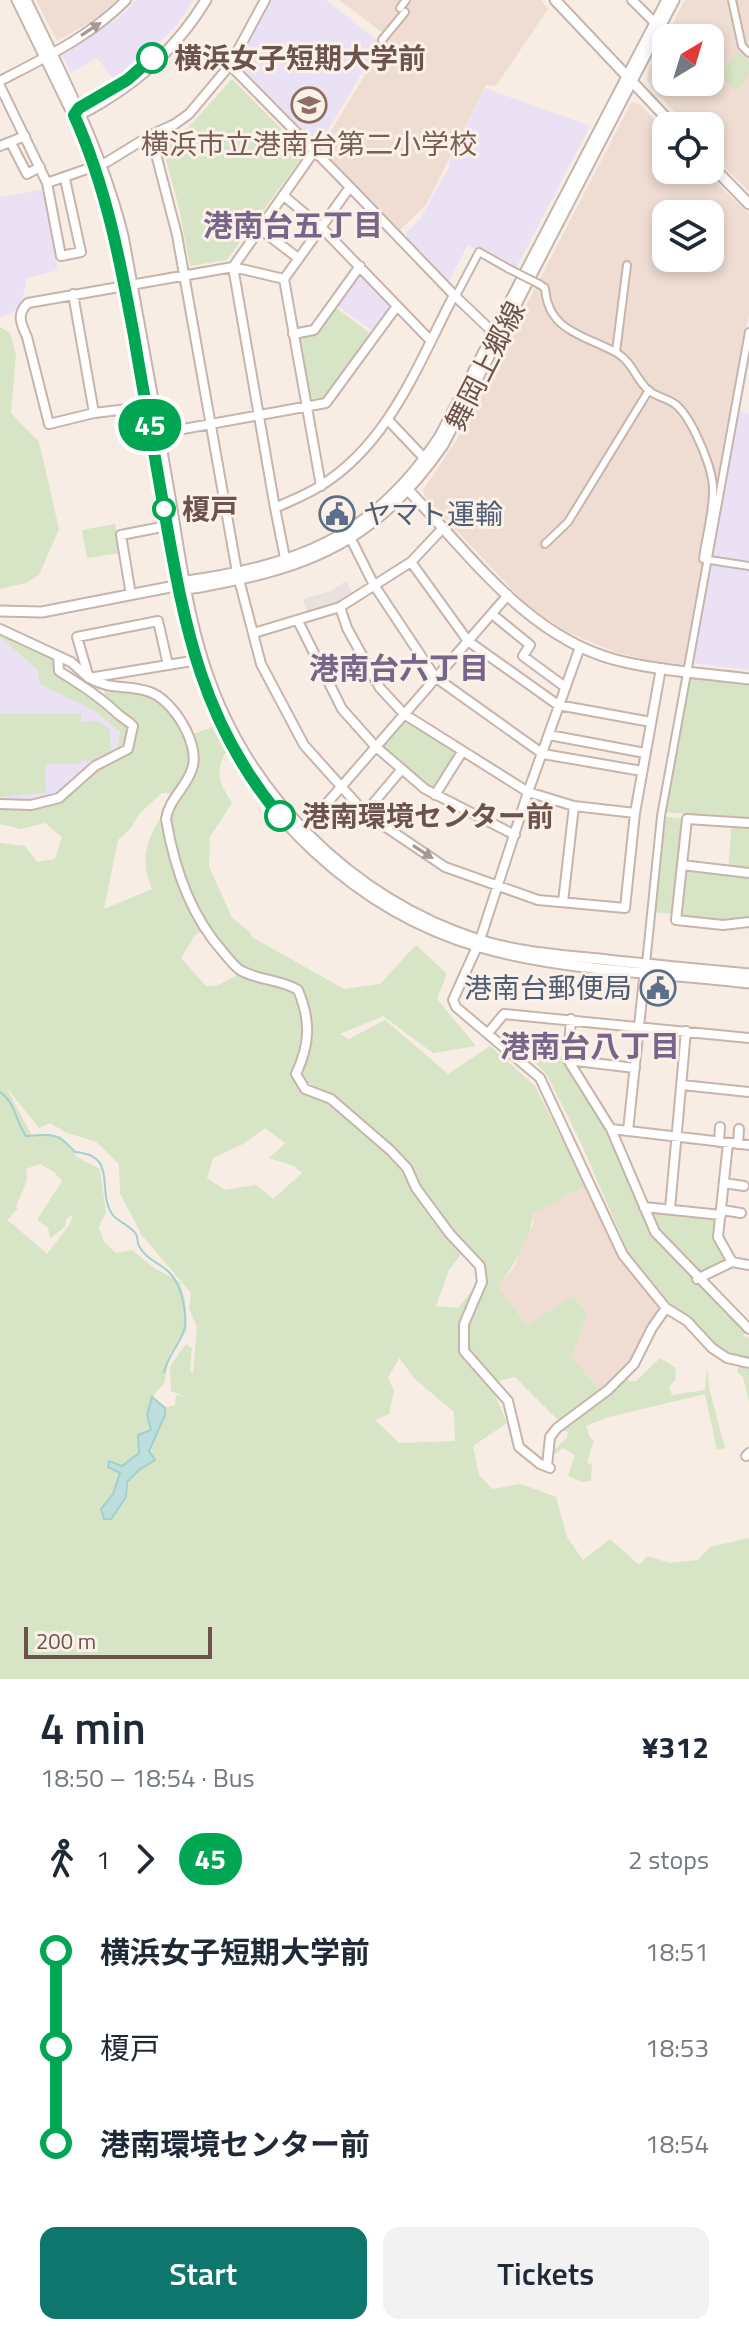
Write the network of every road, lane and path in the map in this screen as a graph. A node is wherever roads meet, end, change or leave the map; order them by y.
1 (17, 0) edge
2 (26, 0) edge
3 (126, 0) edge
4 (199, 0) edge
5 (206, 0) edge
6 (265, 0) edge
7 (406, 0) edge
8 (555, 0) edge
9 (632, 0) edge
10 (667, 0) edge
11 (674, 0) edge
12 (732, 0) edge
13 (658, 24) edge
14 (659, 24) edge
15 (660, 24) edge
16 (652, 38) edge
17 (382, 40) dead end
18 (749, 53) edge
19 (48, 56) junction
20 (230, 65) junction
21 (630, 78) junction
22 (0, 84) edge
23 (661, 112) edge
24 (78, 113) junction
25 (151, 135) junction
26 (25, 136) junction
27 (3, 145) edge
28 (315, 150) junction
29 (98, 166) junction
30 (40, 167) junction
31 (724, 178) edge
32 (65, 179) junction
33 (47, 183) junction
34 (350, 187) junction
35 (284, 196) junction
36 (749, 204) edge
37 (321, 227) junction
38 (260, 229) junction
39 (298, 258) junction
40 (627, 265) dead end
41 (360, 266) junction
42 (233, 267) junction
43 (184, 276) junction
44 (284, 279) junction
45 (128, 285) junction
46 (73, 294) junction
47 (456, 294) junction
48 (397, 306) junction
49 (749, 332) edge
50 (293, 334) junction
51 (496, 335) junction
52 (430, 340) junction
53 (616, 352) junction
54 (649, 390) junction
55 (150, 406) junction
56 (306, 407) junction
57 (94, 413) junction
58 (259, 416) junction
59 (389, 421) junction
60 (209, 424) junction
61 (155, 434) junction
62 (428, 462) junction
63 (321, 486) junction
64 (406, 488) junction
65 (275, 508) junction
66 (167, 526) junction
67 (443, 528) junction
68 (351, 539) junction
69 (545, 544) dead end
70 (708, 560) junction
71 (411, 562) junction
72 (286, 564) junction
73 (749, 566) edge
74 (238, 576) junction
75 (374, 585) junction
76 (179, 586) junction
77 (131, 595) junction
78 (508, 595) junction
79 (340, 607) junction
80 (0, 611) edge
81 (492, 614) junction
82 (298, 621) junction
83 (0, 629) edge
84 (254, 633) junction
85 (468, 641) junction
86 (580, 647) junction
87 (58, 656) junction
88 (199, 660) junction
89 (168, 665) junction
90 (661, 668) junction
91 (686, 671) junction
92 (435, 677) junction
93 (89, 678) junction
94 (749, 679) edge
95 (565, 687) junction
96 (558, 705) junction
97 (404, 714) junction
98 (651, 722) junction
99 (549, 735) junction
100 (375, 746) junction
101 (462, 752) junction
102 (645, 753) junction
103 (543, 754) junction
104 (402, 769) junction
105 (642, 771) junction
106 (341, 786) junction
107 (528, 792) junction
108 (435, 795) junction
109 (0, 804) edge
110 (574, 806) junction
111 (365, 813) junction
112 (635, 813) junction
113 (749, 823) edge
114 (300, 833) junction
115 (515, 835) junction
116 (682, 865) junction
117 (749, 873) edge
118 (498, 885) junction
119 (563, 902) junction
120 (749, 922) edge
121 (479, 943) junction
122 (645, 968) junction
123 (749, 974) edge
124 (749, 983) edge
125 (571, 1019) junction
126 (639, 1026) junction
127 (686, 1031) junction
128 (488, 1033) junction
129 (749, 1038) edge
130 (568, 1060) junction
131 (635, 1068) junction
132 (682, 1085) junction
133 (749, 1092) edge
134 (720, 1127) dead end
135 (611, 1129) junction
136 (739, 1129) dead end
137 (628, 1131) junction
138 (678, 1138) junction
139 (723, 1142) junction
140 (738, 1144) junction
141 (749, 1145) edge
142 (724, 1183) junction
143 (744, 1186) dead end
144 (644, 1207) junction
145 (670, 1209) junction
146 (721, 1212) junction
147 (741, 1213) dead end
148 (732, 1262) junction
149 (749, 1265) edge
150 (697, 1279) junction
151 (666, 1308) junction
152 (749, 1329) edge
153 (749, 1363) edge

1 - 19 street
2 - 19 street
19 -> 3 street
4 - 24 street
5 - 24 street
6 - 20 street
7 - 17 street
8 - 21 street
9 - 13 street
10 - 14 street, 舞岡上郷線
11 - 15 street, 舞岡上郷線
12 - 18 street
16 - 21 street, 舞岡上郷線
19 - 22 street
19 - 24 street
20 - 25 street
20 - 28 street
21 - 23 street
21 - 51 street, 舞岡上郷線
22 - 26 street
24 - 29 street
25 - 29 street
25 - 43 street
26 - 27 street
26 - 30 street
27 - 30 street
28 - 34 street
28 - 35 street
29 - 32 street
29 - 45 street
30 - 33 street
31 - 36 street
32 - 33 street
32 - 33 street
34 - 37 street
34 - 47 street
35 - 37 street
35 - 38 street
37 - 39 street
37 - 41 street
38 - 39 street
38 - 42 street
39 - 44 street
40 - 53 street
41 - 48 street
41 - 50 street
42 - 43 street
42 - 44 street
42 - 58 street
43 - 45 street
43 - 60 street
44 - 50 street
45 - 46 street
45 - 55 street
46 - 57 street
46 - 57 street
47 - 51 street
47 - 52 street
47 - 53 street, bridge
48 - 52 street
48 - 56 street
49 - 70 street
50 - 56 street
51 - 62 street, 舞岡上郷線
52 - 59 street
53 - 54 street
54 - 69 street
54 - 70 street
55 - 57 street
55 - 61 street
56 - 58 street
56 - 63 street
58 - 60 street
58 - 65 street
59 - 62 street
59 - 63 street
60 - 61 street
60 - 74 street
61 - 66 street
61 - 76 street
62 - 64 street, 舞岡上郷線
63 - 65 street
64 - 67 street
64 - 68 street, 舞岡上郷線
64 - 72 street, 舞岡上郷線
65 - 72 street
66 - 76 street
66 - 77 street
67 - 71 street
67 - 78 street
68 - 72 street, 舞岡上郷線
68 - 75 street
70 - 73 street
70 - 91 street
71 - 75 street
71 - 85 street
72 - 74 street, 舞岡上郷線
74 - 76 street, 舞岡上郷線
74 - 84 street
75 - 79 street
75 - 92 street
76 - 77 street, 舞岡上郷線
76 - 88 street
77 - 80 street, 舞岡上郷線
78 - 81 street
78 - 86 street
79 - 82 street
79 - 97 street
81 - 85 street
81 - 95 street
82 - 84 street
82 - 100 street
83 - 87 street
84 - 106 street
85 - 92 street
85 - 96 street
86 - 90 street
86 - 95 street
87 - 93 street
87 - 109 street
88 - 89 street
88 - 114 street
89 - 93 street
89 - 93 street
90 - 91 street
90 - 98 street
91 - 94 street
91 - 122 street
92 - 97 street
92 - 103 street
93 - 151 street
95 - 96 street
96 - 98 street
96 - 99 street
97 - 100 street
97 - 101 street
98 - 102 street
99 - 102 street
99 - 103 street
100 - 104 street
100 - 106 street
101 - 107 street
101 - 108 street
102 - 105 street
103 - 105 street
103 - 107 street
104 - 108 street
104 - 111 street
105 - 112 street
106 - 111 street
106 - 114 street
107 - 110 street
107 - 115 street
108 - 115 street
110 - 112 street
110 - 119 street
111 -> 118 street
112 - 119 street
113 - 116 street
114 - 121 street
115 - 118 street
116 - 117 street
116 - 120 street
118 - 119 street
118 - 121 street
121 - 122 street
121 - 128 street
122 - 123 street
122 - 124 street
122 - 126 street
125 - 126 street
125 - 128 street
125 - 130 street
126 - 127 street
126 - 131 street
127 - 129 street
127 - 132 street
128 - 151 street
130 - 131 street
130 - 135 street
131 - 137 street
132 - 133 street
132 - 138 street
134 - 139 street
135 - 137 street
135 - 144 street
136 - 140 street
137 - 138 street
138 - 139 street
138 - 145 street
139 - 140 street
139 - 142 street
140 - 141 street
142 - 143 street
142 - 146 street
144 - 145 street
144 - 150 street
145 - 146 street
146 - 147 street
146 - 148 street
148 - 149 street
148 - 150 street
150 - 152 street
151 - 153 street

